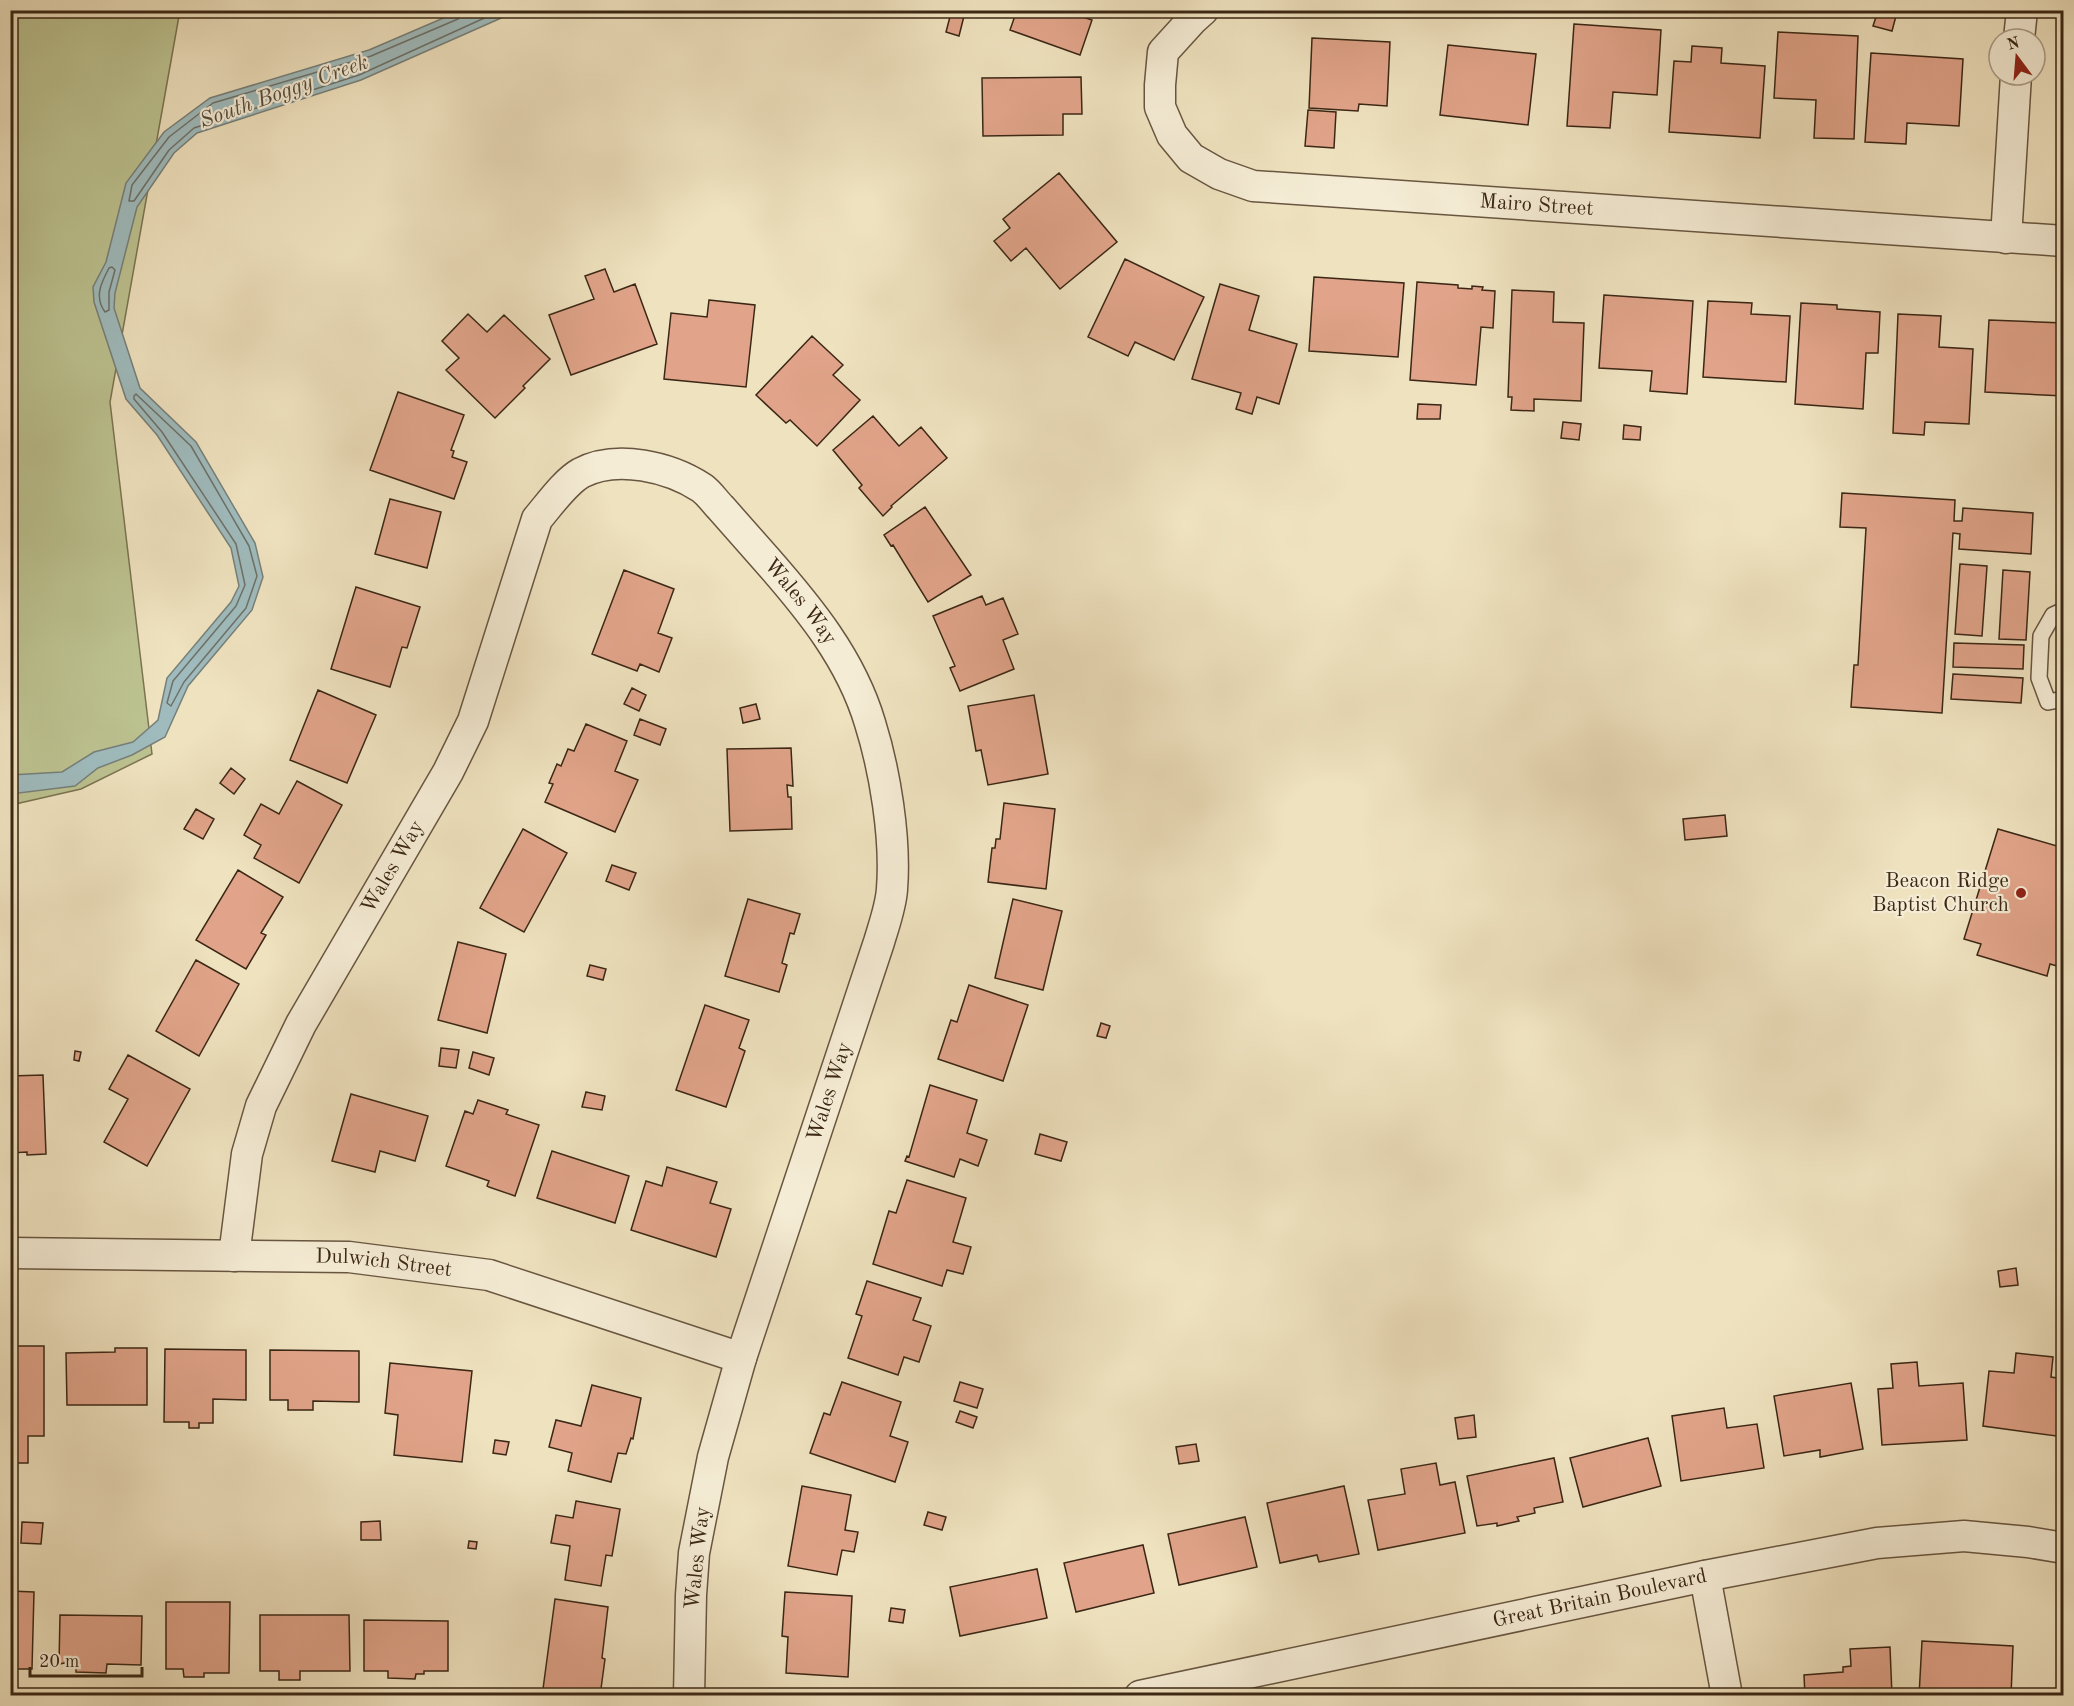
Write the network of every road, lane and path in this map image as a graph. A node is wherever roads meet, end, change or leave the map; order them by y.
1 (1203, 10) edge
2 (2022, 10) edge
3 (2020, 27) edge
4 (2015, 87) edge
5 (2006, 238) junction
6 (2064, 241) edge
7 (2064, 610) edge
8 (2064, 699) edge
9 (10, 1253) edge
10 (234, 1256) junction
11 (741, 1358) junction
12 (2064, 1548) edge
13 (1706, 1576) junction
14 (1153, 1694) edge
15 (689, 1695) edge
16 (1727, 1695) edge

1 - 5 street, Mairo Street
2 - 3 street
4 - 5 street
5 - 6 street, Mairo Street
7 - 8 lane
9 - 10 street, Dulwich Street
10 - 11 street, Dulwich Street
10 - 11 street, Wales Way
11 - 15 street, Wales Way
12 - 13 street, Great Britain Boulevard
13 - 14 street, Great Britain Boulevard
13 - 16 street

